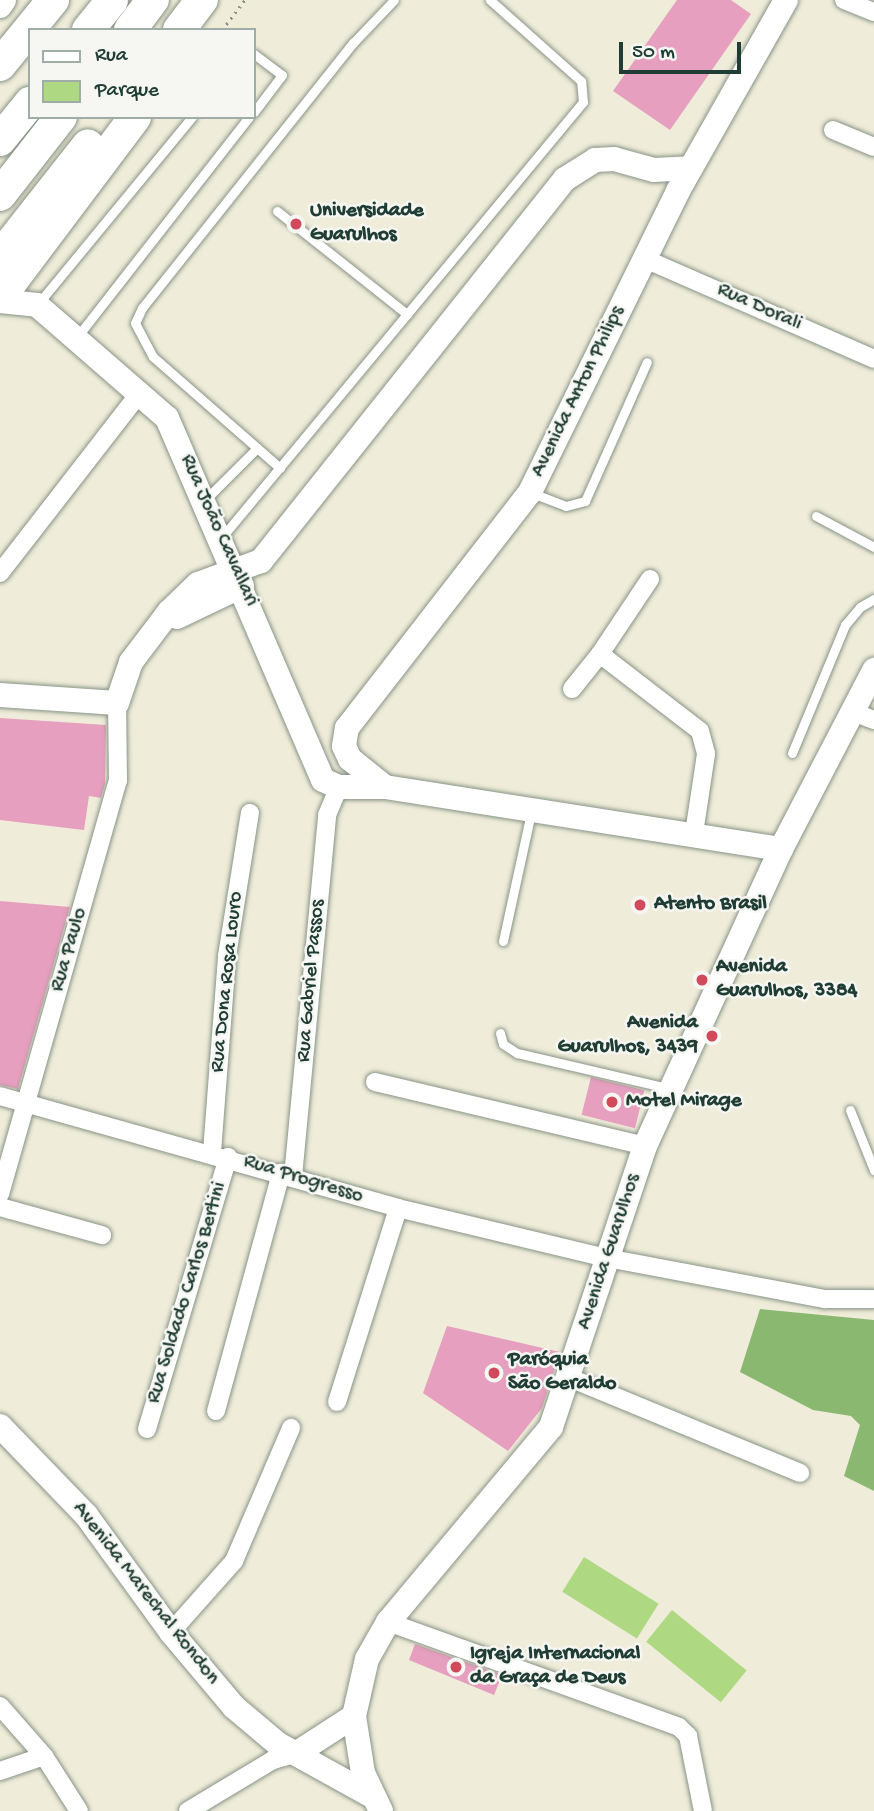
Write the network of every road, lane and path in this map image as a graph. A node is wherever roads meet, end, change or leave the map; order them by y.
1 (4, 0) edge
2 (37, 0) edge
3 (53, 0) edge
4 (112, 0) edge
5 (153, 0) edge
6 (245, 0) edge
7 (394, 0) edge
8 (489, 0) edge
9 (786, 0) edge
10 (844, 0) edge
11 (0, 6) edge
12 (874, 12) edge
13 (30, 28) edge
14 (90, 28) edge
15 (132, 28) edge
16 (224, 28) edge
17 (28, 30) edge
18 (20, 40) junction
19 (256, 56) edge
20 (0, 65) edge
21 (28, 105) edge
22 (256, 108) edge
23 (59, 119) edge
24 (108, 119) edge
25 (134, 119) edge
26 (190, 119) edge
27 (247, 119) edge
28 (833, 130) dead end
29 (0, 140) edge
30 (874, 148) edge
31 (690, 168) junction
32 (654, 170) junction
33 (678, 191) junction
34 (0, 195) edge
35 (277, 211) dead end
36 (0, 257) edge
37 (643, 258) junction
38 (0, 299) edge
39 (37, 305) junction
40 (407, 314) junction
41 (77, 337) junction
42 (874, 359) edge
43 (647, 362) dead end
44 (139, 394) junction
45 (257, 448) junction
46 (280, 468) junction
47 (530, 492) junction
48 (205, 500) junction
49 (816, 516) dead end
50 (221, 538) junction
51 (874, 547) edge
52 (0, 573) edge
53 (238, 577) junction
54 (650, 579) dead end
55 (874, 599) edge
56 (600, 654) junction
57 (874, 670) edge
58 (572, 689) dead end
59 (0, 695) edge
60 (117, 703) junction
61 (863, 716) edge
62 (302, 726) junction
63 (347, 729) junction
64 (792, 753) dead end
65 (350, 759) junction
66 (318, 773) junction
67 (339, 787) junction
68 (385, 787) junction
69 (533, 808) junction
70 (250, 813) dead end
71 (694, 833) junction
72 (781, 849) junction
73 (503, 941) dead end
74 (500, 1033) dead end
75 (375, 1082) dead end
76 (670, 1088) junction
77 (0, 1096) edge
78 (27, 1103) junction
79 (850, 1110) dead end
80 (645, 1146) junction
81 (220, 1155) junction
82 (874, 1170) edge
83 (287, 1175) junction
84 (0, 1194) edge
85 (0, 1207) edge
86 (398, 1208) junction
87 (102, 1235) dead end
88 (607, 1258) junction
89 (874, 1299) edge
90 (570, 1378) junction
91 (337, 1402) dead end
92 (216, 1411) dead end
93 (0, 1426) edge
94 (291, 1428) dead end
95 (147, 1429) dead end
96 (800, 1473) dead end
97 (388, 1622) junction
98 (171, 1632) junction
99 (0, 1706) edge
100 (354, 1716) junction
101 (297, 1753) junction
102 (44, 1756) junction
103 (0, 1771) edge
104 (377, 1803) edge
105 (79, 1811) edge
106 (188, 1811) edge
107 (703, 1811) edge

1 - 11 street
2 - 18 highway
3 - 13 highway
4 - 14 highway
5 - 15 highway
6 - 16 path
7 - 45 lane
8 - 40 lane
9 - 31 street, Avenida Anton Philips
10 - 12 street
17 - 18 highway
18 - 20 highway
19 - 22 lane
21 - 29 highway
23 - 34 highway
24 - 36 highway
25 - 38 highway
26 - 39 lane
27 - 41 lane
28 - 30 street
31 - 32 street
31 - 33 street, Avenida Anton Philips
32 - 33 street
32 - 53 street
33 - 37 street, Avenida Anton Philips
35 - 40 lane
37 - 42 street, Rua Dorali
37 - 47 street, Avenida Anton Philips
38 - 39 street
39 - 41 street, Rua João Cavallari
40 - 46 lane
41 - 44 street, Rua João Cavallari
43 - 47 lane
44 - 48 street, Rua João Cavallari
44 - 52 street
45 - 46 lane
45 - 48 lane
46 - 50 lane
47 - 63 street, Avenida Anton Philips
48 - 50 street, Rua João Cavallari
49 - 51 lane
50 - 53 street, Rua João Cavallari
53 - 60 street
53 - 62 street, Rua João Cavallari
54 - 56 street
55 - 64 lane
56 - 58 street
56 - 71 street
57 - 61 street, Avenida Guarulhos
59 - 60 street
60 - 78 street, Rua Paulo
61 - 72 street, Avenida Guarulhos
62 - 63 street
62 - 66 street, Rua João Cavallari
63 - 65 street
65 - 66 street
65 - 68 street
66 - 67 street
67 - 68 street
67 - 83 street, Rua Gabriel Passos
68 - 69 street
69 - 71 street
69 - 73 lane
70 - 81 street, Rua Dona Rosa Louro
71 - 72 street
72 - 76 street, Avenida Guarulhos
74 - 76 lane
75 - 80 street
76 - 80 street, Avenida Guarulhos
77 - 78 street, Rua Progresso
78 - 81 street, Rua Progresso
78 - 84 street, Rua Paulo
79 - 82 lane
80 - 88 street, Avenida Guarulhos
81 - 83 street, Rua Progresso
81 - 95 street, Rua Soldado Carlos Bertini
83 - 86 street, Rua Progresso
83 - 92 street, Rua Gabriel Passos
85 - 87 street
86 - 88 street, Rua Progresso
86 - 91 street
88 - 89 street, Rua Progresso
88 - 90 street, Avenida Guarulhos
90 - 96 street
90 - 97 street, Avenida Guarulhos
93 - 98 street, Avenida Marechal Rondon
94 - 98 street
97 - 100 street, Avenida Guarulhos
97 - 107 street
98 - 101 street, Avenida Marechal Rondon
99 - 102 street
100 - 101 street
100 - 104 street, Avenida Guarulhos
101 - 104 street, Avenida Marechal Rondon
101 - 106 street
102 - 103 street
102 - 105 street

